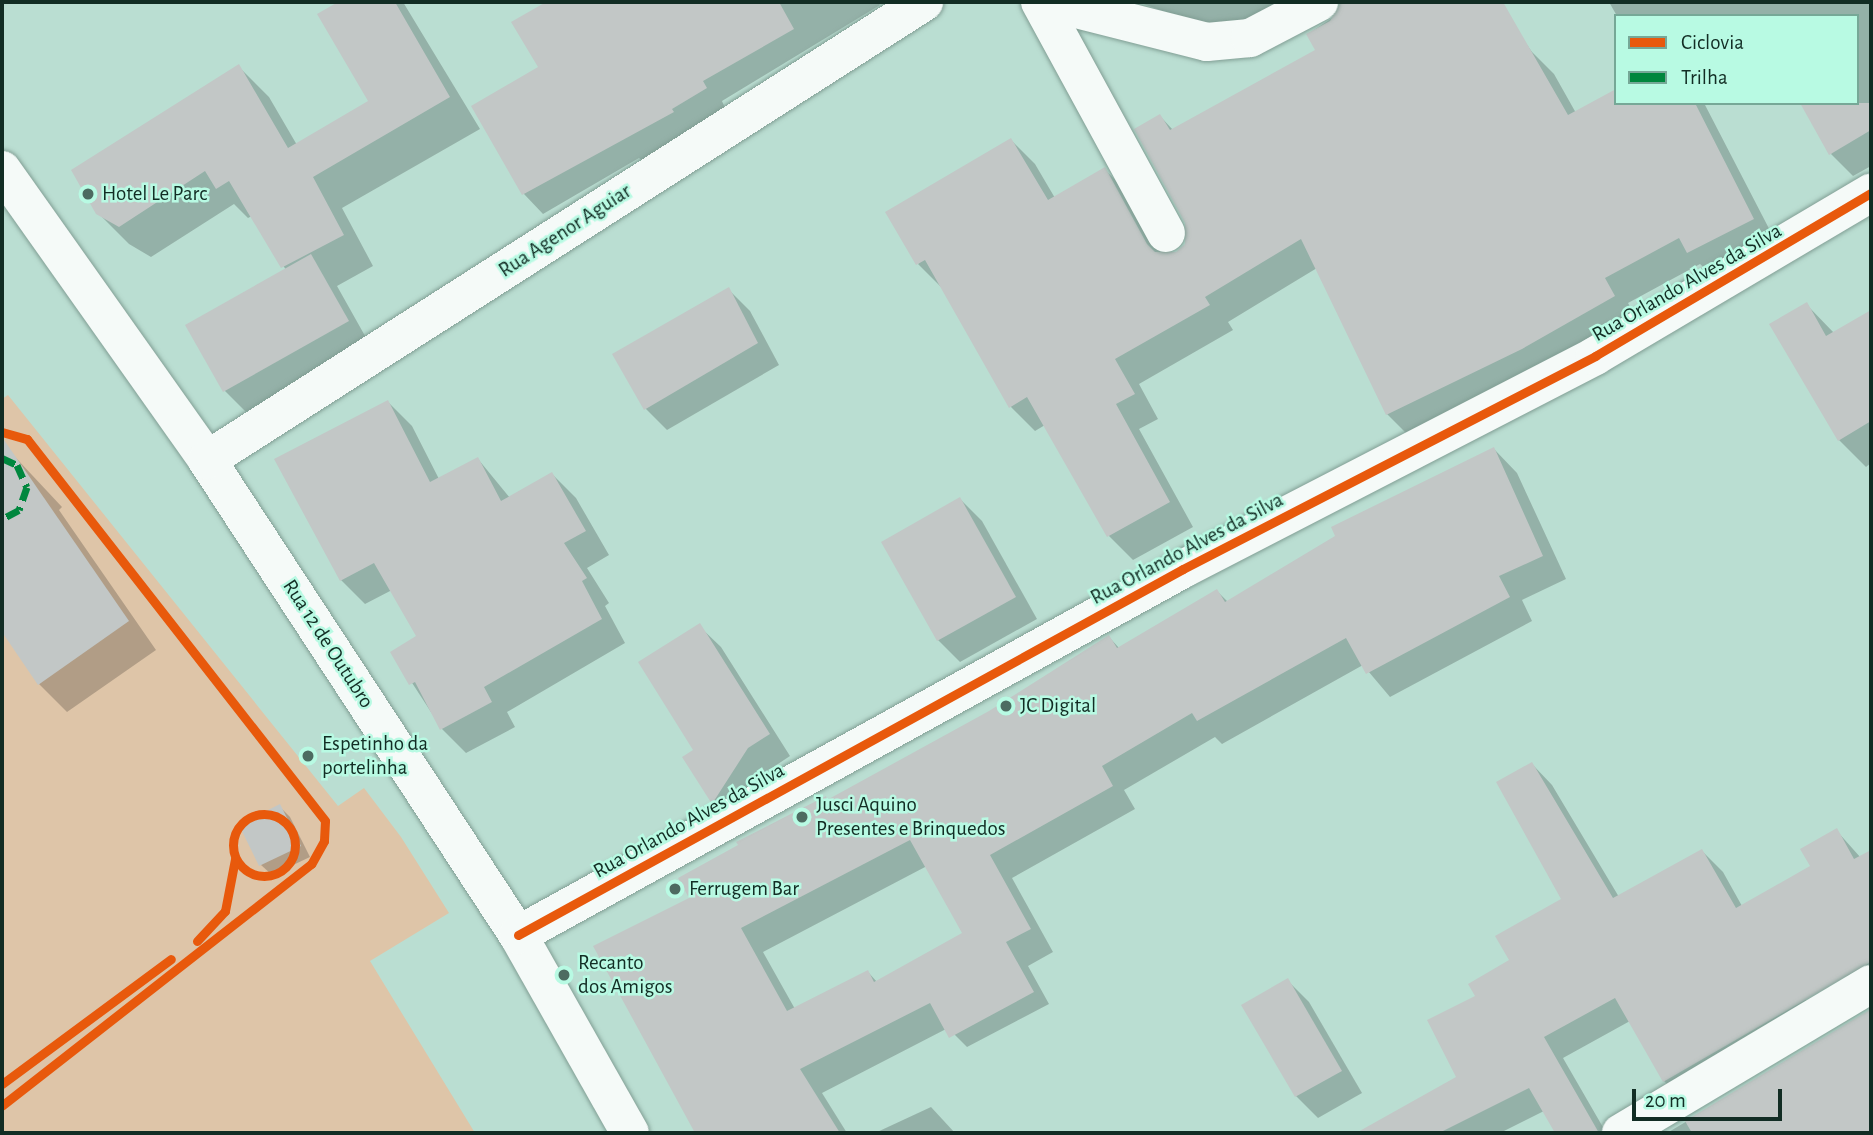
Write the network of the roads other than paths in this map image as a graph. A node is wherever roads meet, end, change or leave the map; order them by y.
1 (924, 2) edge
2 (1040, 2) edge
3 (1049, 2) edge
4 (1319, 2) edge
5 (2, 170) edge
6 (1871, 193) edge
7 (1166, 233) dead end
8 (207, 460) junction
9 (517, 935) junction
10 (1871, 984) edge
11 (630, 1133) edge
12 (1621, 1133) edge

1 - 8 street, Rua Agenor Aguiar
2 - 7 street
3 - 4 street
5 - 8 street, Rua 12 de Outubro
6 - 9 street, Rua Orlando Alves da Silva
8 - 9 street, Rua 12 de Outubro
9 - 11 street, Rua 12 de Outubro
10 - 12 street

